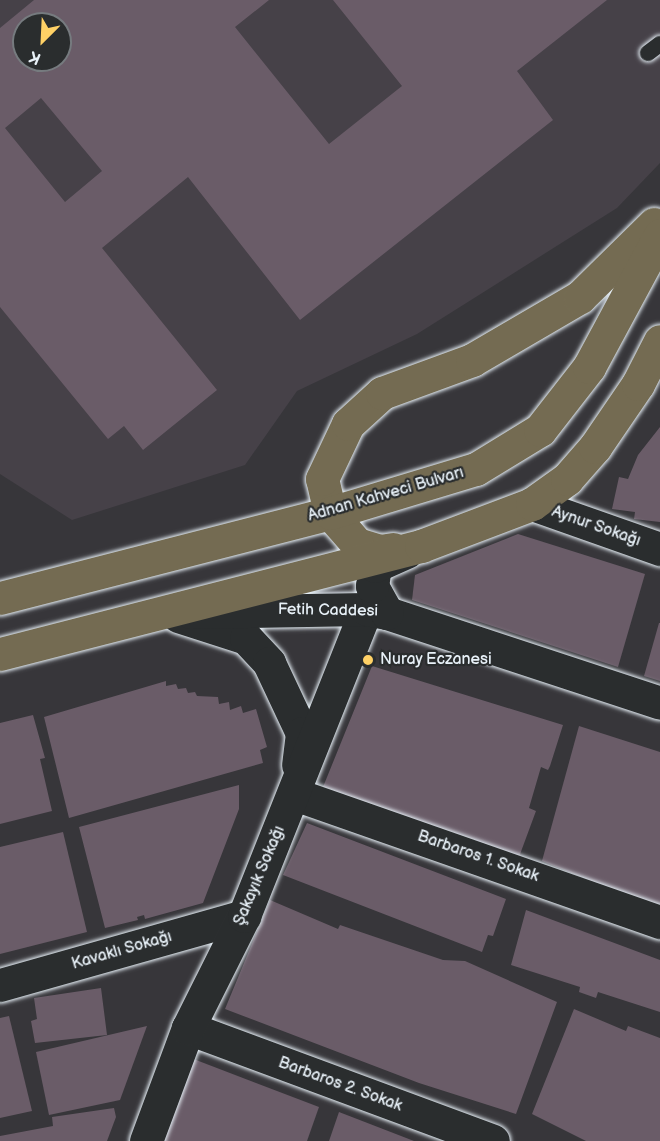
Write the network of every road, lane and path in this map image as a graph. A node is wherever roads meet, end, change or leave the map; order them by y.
1 (660, 219) edge
2 (660, 235) edge
3 (660, 340) edge
4 (532, 504) junction
5 (330, 513) junction
6 (421, 546) junction
7 (660, 549) edge
8 (0, 598) edge
9 (376, 611) junction
10 (161, 612) junction
11 (0, 654) edge
12 (660, 703) edge
13 (294, 794) junction
14 (244, 916) junction
15 (660, 922) edge
16 (0, 985) edge
17 (188, 1028) junction
18 (147, 1141) edge
19 (493, 1141) edge

1 - 5 main road
2 - 5 main road, Adnan Kahveci Bulvarı
3 - 4 main road
4 - 6 main road
4 - 7 street, Aynur Sokağı
5 - 6 main road
5 - 8 main road, Adnan Kahveci Bulvarı
6 - 9 street
6 - 10 main road
9 - 10 street, Fetih Caddesi
9 - 12 street, Fetih Caddesi
9 - 13 street, Şakayık Sokağı
10 - 11 main road
10 - 13 street
13 - 14 street, Şakayık Sokağı
13 - 15 street, Barbaros 1. Sokak
14 - 16 street, Kavaklı Sokağı
14 - 17 street, Şakayık Sokağı
17 - 18 street, Şakayık Sokağı
17 - 19 street, Barbaros 2. Sokak

